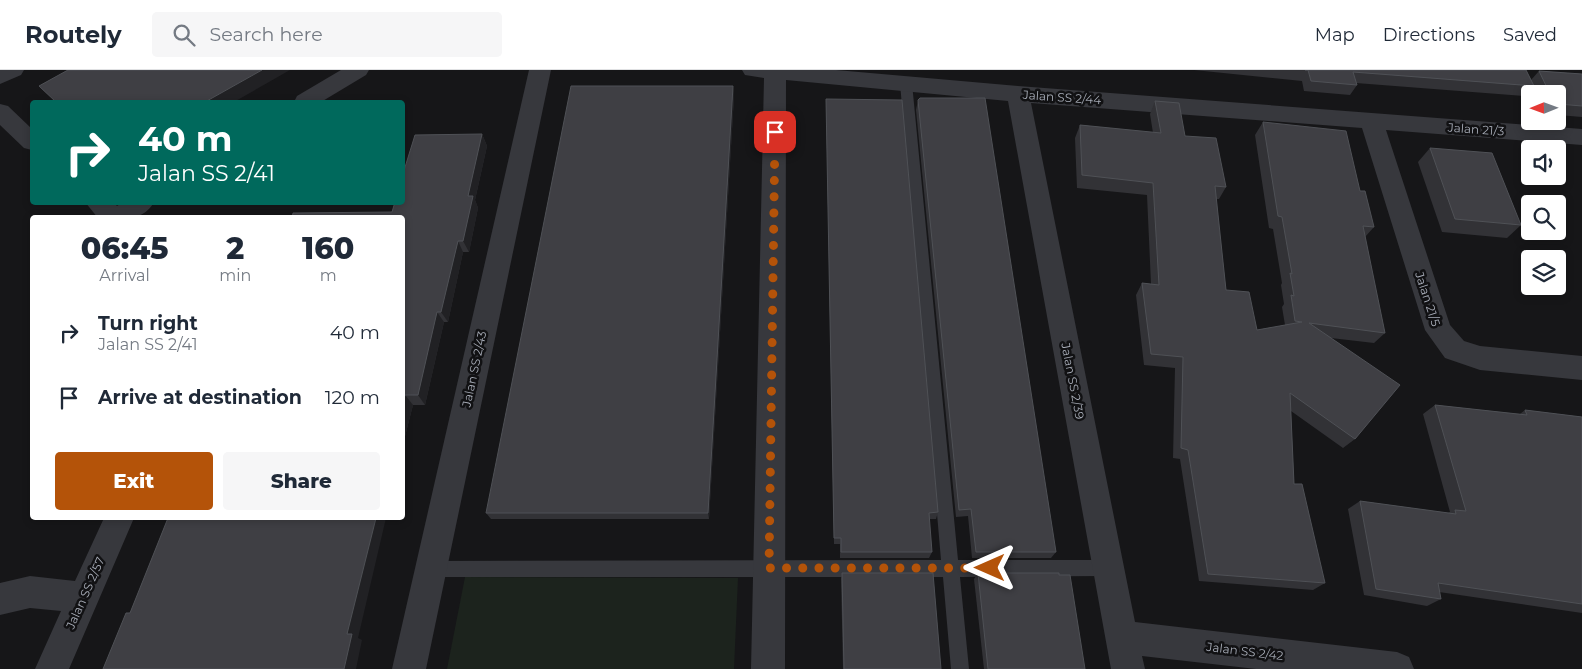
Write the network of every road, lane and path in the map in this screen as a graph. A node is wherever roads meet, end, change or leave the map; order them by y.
1 (13, 70) edge
2 (358, 70) edge
3 (540, 70) edge
4 (764, 71) edge
5 (0, 76) edge
6 (906, 83) junction
7 (1018, 94) junction
8 (308, 100) edge
9 (0, 112) edge
10 (1371, 120) junction
11 (1582, 137) edge
12 (30, 140) edge
13 (100, 205) edge
14 (138, 205) edge
15 (111, 215) edge
16 (123, 215) edge
17 (1582, 368) edge
18 (118, 520) edge
19 (769, 568) junction
20 (950, 568) junction
21 (1108, 568) junction
22 (431, 569) junction
23 (82, 598) junction
24 (0, 599) edge
25 (1122, 637) junction
26 (52, 669) edge
27 (409, 669) edge
28 (768, 669) edge
29 (960, 669) edge
30 (1128, 669) edge
31 (1397, 669) edge

1 - 5 street
2 - 8 street
3 - 22 street, Jalan SS 2/43
4 - 6 street, Jalan SS 2/44
4 - 19 street
6 - 7 street, Jalan SS 2/44
6 - 20 lane
7 - 10 street, Jalan SS 2/44
7 - 21 street, Jalan SS 2/39
9 - 12 street
10 - 11 street, Jalan 21/3
10 - 17 street, Jalan 21/5
13 - 15 street
14 - 16 street
18 - 23 street, Jalan SS 2/57
19 - 20 lane
19 - 22 lane
19 - 28 street
20 - 21 lane
20 - 29 lane
21 - 25 street, Jalan SS 2/39
22 - 27 street, Jalan SS 2/43
23 - 24 street
23 - 26 street, Jalan SS 2/57
25 - 30 street, Jalan SS 2/39
25 - 31 street, Jalan SS 2/42

